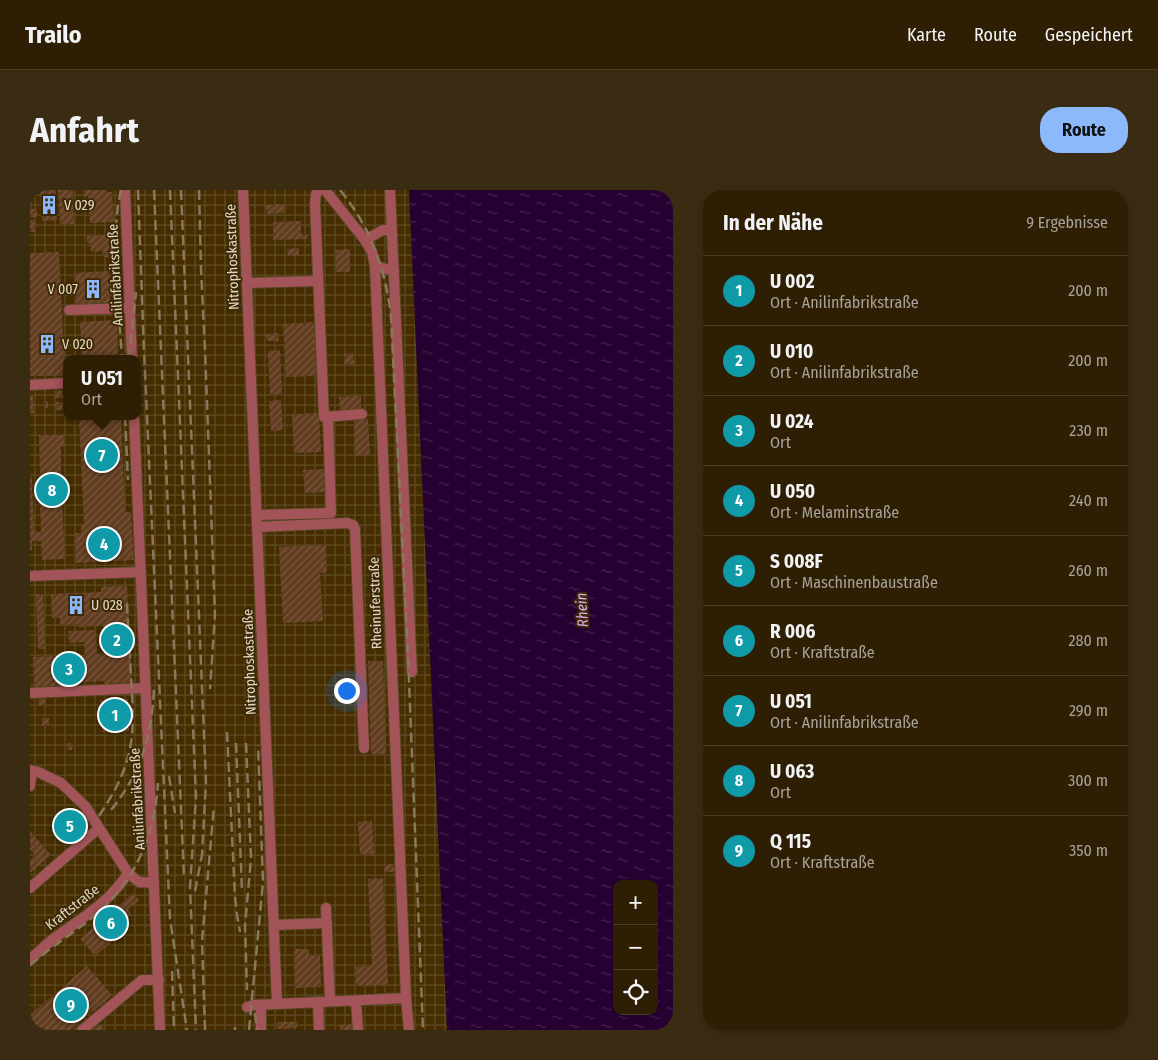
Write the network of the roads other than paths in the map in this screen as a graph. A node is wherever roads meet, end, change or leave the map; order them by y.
1 (125, 190) edge
2 (243, 190) edge
3 (319, 190) edge
4 (325, 190) edge
5 (390, 190) edge
6 (392, 229) junction
7 (365, 240) junction
8 (375, 266) junction
9 (394, 271) junction
10 (318, 281) junction
11 (247, 283) junction
12 (130, 308) junction
13 (70, 310) dead end
14 (132, 355) edge
15 (63, 383) edge
16 (30, 385) edge
17 (362, 414) dead end
18 (328, 416) junction
19 (134, 420) edge
20 (257, 515) junction
21 (332, 518) junction
22 (257, 527) junction
23 (141, 572) junction
24 (30, 576) edge
25 (412, 672) dead end
26 (146, 688) junction
27 (30, 692) edge
28 (364, 748) dead end
29 (31, 771) edge
30 (30, 786) edge
31 (99, 828) junction
32 (128, 873) junction
33 (154, 884) junction
34 (30, 888) edge
35 (326, 908) dead end
36 (327, 923) junction
37 (274, 925) junction
38 (30, 959) edge
39 (159, 980) junction
40 (406, 998) junction
41 (356, 1000) junction
42 (330, 1001) junction
43 (318, 1002) junction
44 (277, 1004) junction
45 (261, 1005) junction
46 (248, 1007) dead end
47 (82, 1030) edge
48 (160, 1030) edge
49 (262, 1030) edge
50 (319, 1030) edge
51 (358, 1030) edge
52 (409, 1030) edge

1 - 12 street, Anilinfabrikstraße
2 - 11 street, Nitrophoskastraße
3 - 10 street
4 - 7 street, Rheinuferstraße
5 - 6 street
6 - 7 street
6 - 9 street
7 - 8 street, Rheinuferstraße
8 - 9 street
8 - 40 street, Rheinuferstraße
9 - 25 street
10 - 11 street
10 - 18 street
11 - 20 street, Nitrophoskastraße
12 - 13 street
12 - 14 street, Anilinfabrikstraße
15 - 16 street
17 - 18 street
18 - 21 street
19 - 23 street, Anilinfabrikstraße
20 - 21 street
20 - 22 street, Nitrophoskastraße
21 - 22 street
21 - 28 street
22 - 37 street, Nitrophoskastraße
23 - 24 street
23 - 26 street, Anilinfabrikstraße
26 - 27 street
26 - 33 street, Anilinfabrikstraße
29 - 30 street
29 - 31 street
31 - 32 street
31 - 34 street
32 - 33 street
32 - 38 street, Kraftstraße
33 - 39 street, Anilinfabrikstraße
35 - 36 street
36 - 37 street
36 - 42 street
37 - 44 street, Nitrophoskastraße
39 - 47 street
39 - 48 street, Anilinfabrikstraße
40 - 41 street
40 - 52 street, Rheinuferstraße
41 - 42 street
41 - 51 street
42 - 43 street
43 - 44 street
43 - 50 street
44 - 45 street
45 - 46 street
45 - 49 street

